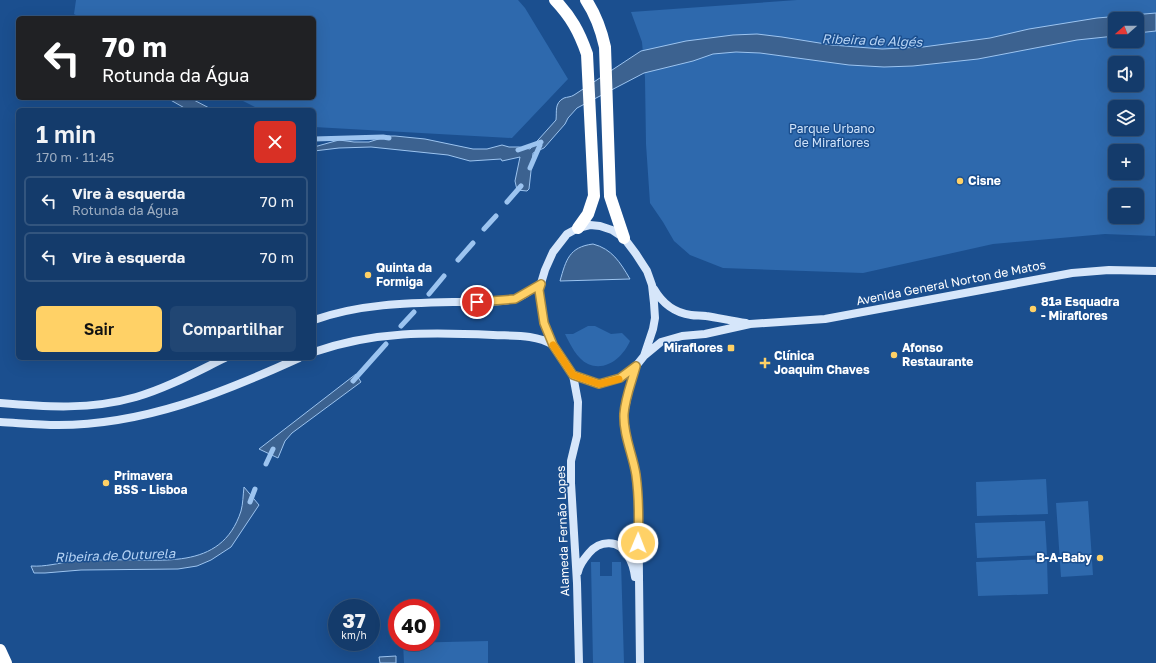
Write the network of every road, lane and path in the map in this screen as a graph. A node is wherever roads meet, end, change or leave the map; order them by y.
1 (555, 0) edge
2 (586, 0) edge
3 (578, 228) junction
4 (624, 238) junction
5 (1156, 271) edge
6 (541, 284) junction
7 (652, 285) junction
8 (316, 319) edge
9 (750, 324) junction
10 (553, 345) junction
11 (316, 351) edge
12 (644, 356) junction
13 (221, 360) edge
14 (294, 360) edge
15 (636, 366) junction
16 (573, 375) junction
17 (0, 404) edge
18 (0, 422) edge
19 (577, 583) junction
20 (638, 587) junction
21 (0, 650) edge
22 (6, 663) edge
23 (579, 663) edge
24 (640, 663) edge

1 - 3 highway
2 - 4 highway
3 - 4 street
3 - 6 street
4 - 7 street
5 - 9 street, Avenida General Norton de Matos
6 - 8 street
6 - 10 street
7 - 9 street, Avenida General Norton de Matos
7 - 12 street
9 - 12 street, Avenida General Norton de Matos
10 - 11 street
10 - 16 street
12 - 15 street
13 - 17 street
14 - 18 street
15 - 16 street
15 - 20 street
16 - 19 street, Alameda Fernão Lopes
19 - 20 street
19 - 23 street, Alameda Fernão Lopes
20 - 24 street
21 - 22 highway

